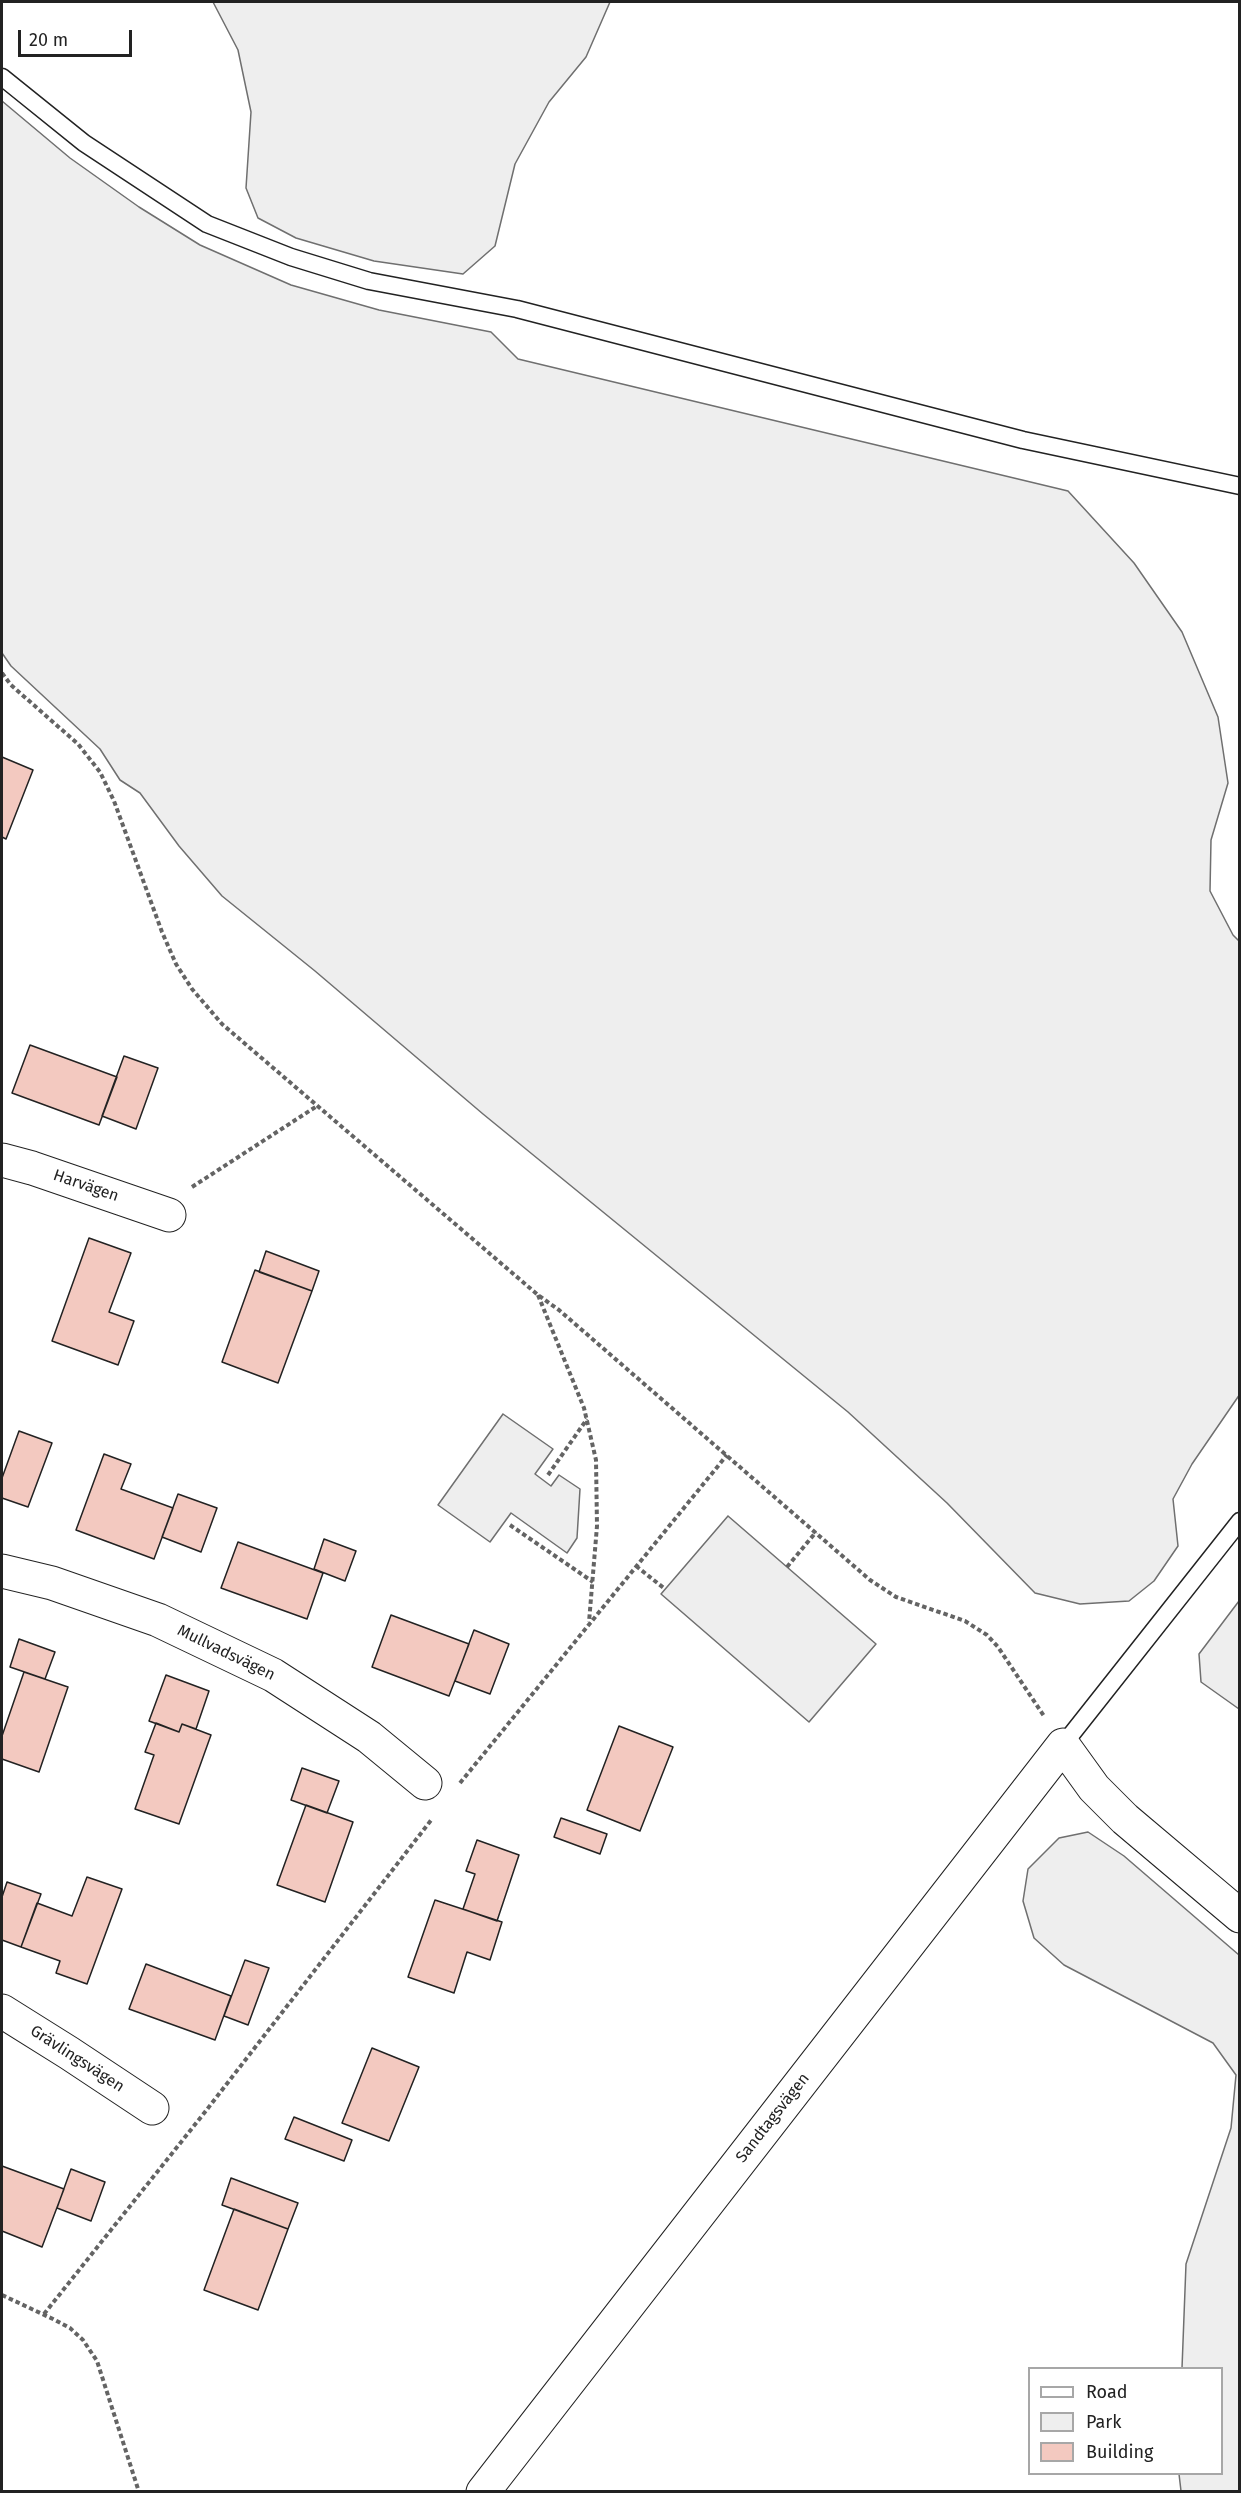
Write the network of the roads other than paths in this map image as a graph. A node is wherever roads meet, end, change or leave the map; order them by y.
1 (2, 76) edge
2 (1239, 486) edge
3 (2, 1160) edge
4 (169, 1215) road end
5 (1239, 1521) edge
6 (2, 1570) edge
7 (1063, 1745) junction
8 (440, 1793) road end
9 (1239, 1916) edge
10 (2, 2011) edge
11 (152, 2108) dead end
12 (483, 2492) edge

1 - 2 lane
3 - 4 street, Harvägen
5 - 7 lane
6 - 8 street, Mullvadsvägen
7 - 9 street
7 - 12 street, Sandtagsvägen
10 - 11 street, Grävlingsvägen

